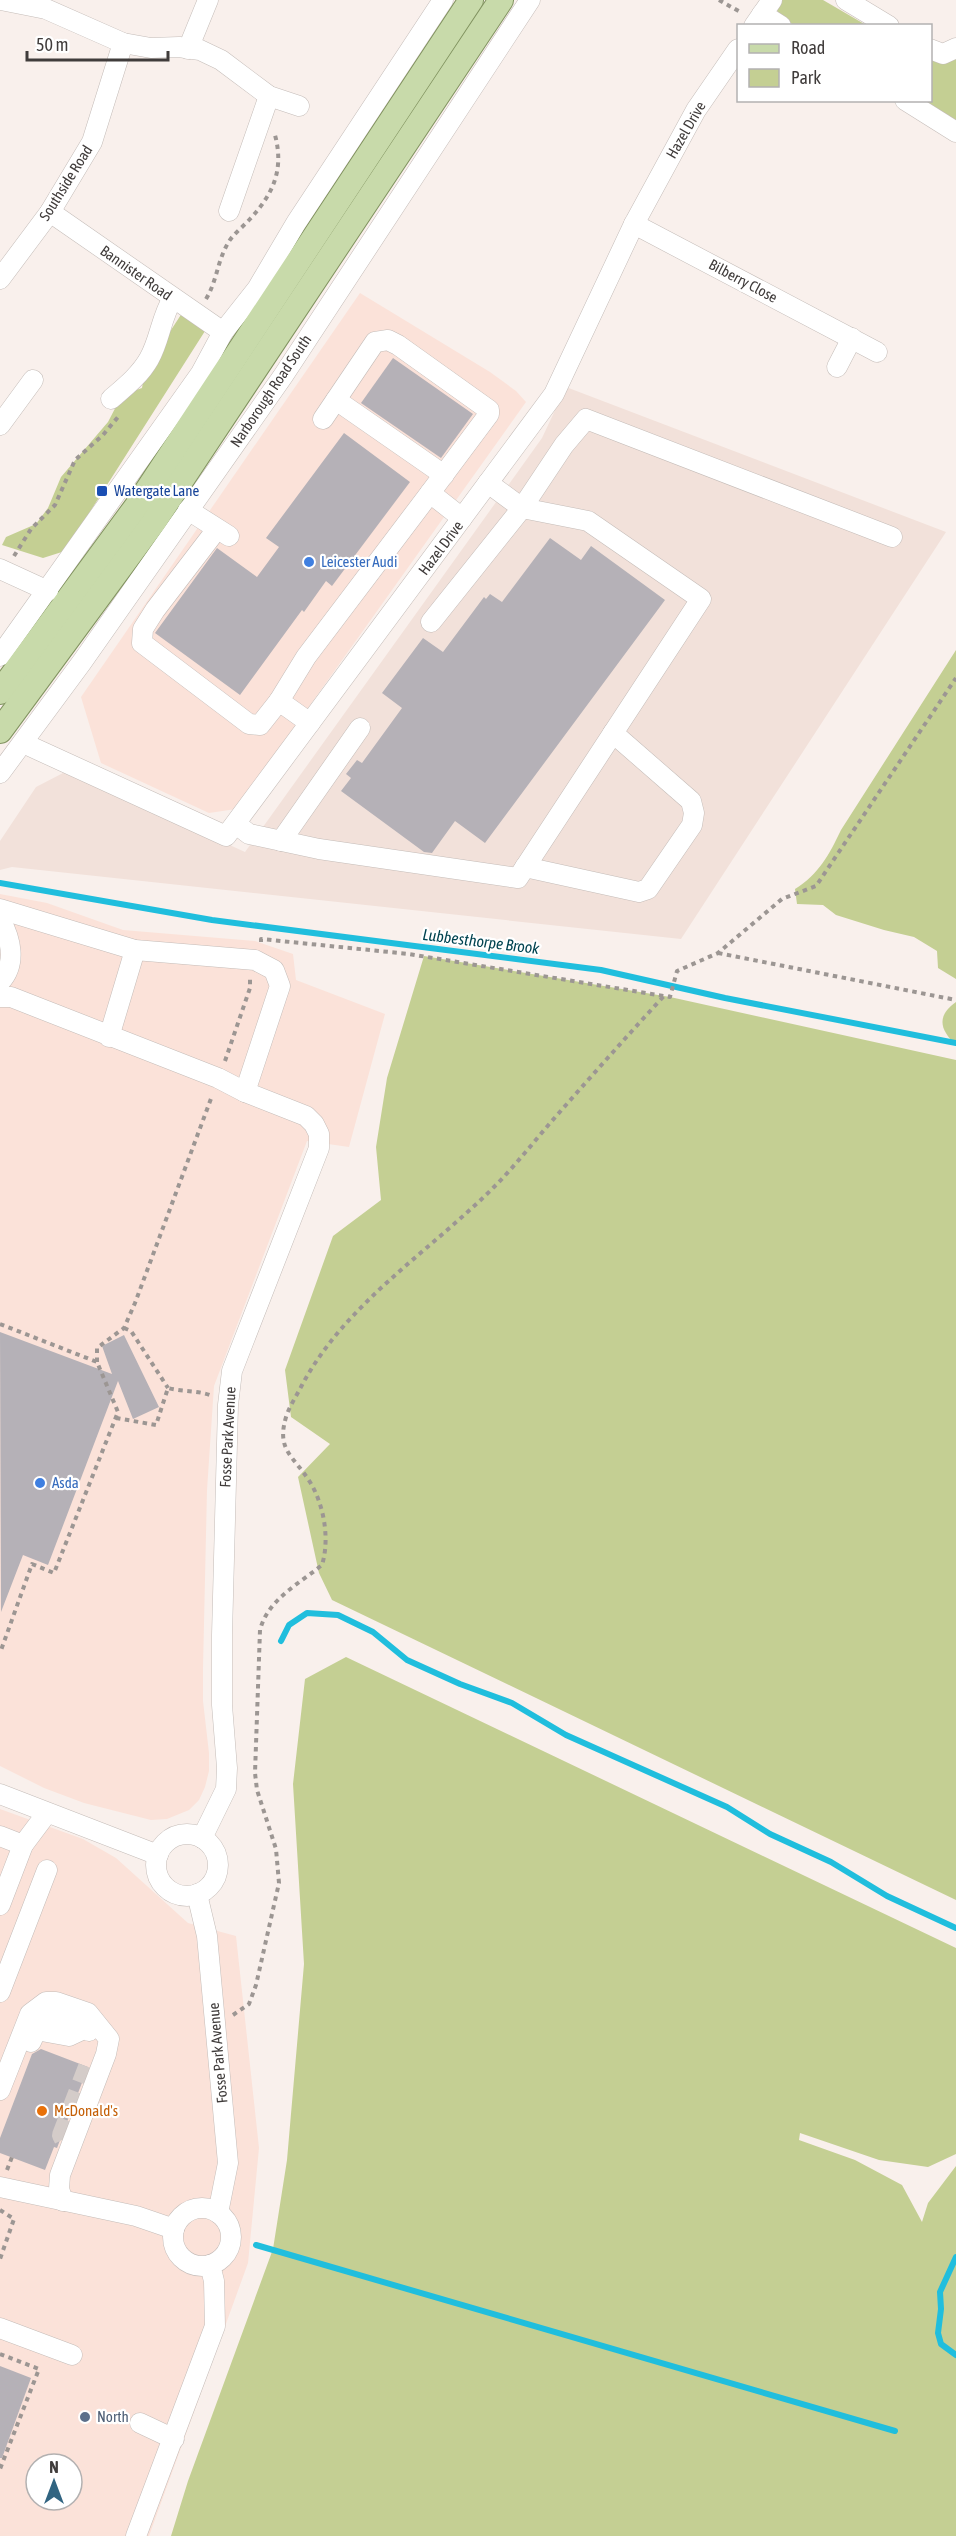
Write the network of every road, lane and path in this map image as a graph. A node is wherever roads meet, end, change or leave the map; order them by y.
1 (2, 0) edge
2 (208, 0) edge
3 (443, 0) edge
4 (471, 0) edge
5 (501, 0) edge
6 (530, 0) edge
7 (719, 0) edge
8 (846, 0) edge
9 (761, 16) edge
10 (777, 24) edge
11 (886, 24) edge
12 (123, 43) junction
13 (956, 48) edge
14 (188, 49) junction
15 (737, 50) edge
16 (932, 50) edge
17 (269, 96) junction
18 (908, 102) edge
19 (298, 106) dead end
20 (956, 132) edge
21 (50, 212) junction
22 (229, 212) dead end
23 (634, 224) junction
24 (0, 279) edge
25 (173, 298) junction
26 (223, 332) junction
27 (852, 338) junction
28 (877, 351) dead end
29 (837, 367) dead end
30 (33, 380) dead end
31 (111, 399) dead end
32 (336, 400) junction
33 (323, 419) dead end
34 (0, 425) edge
35 (444, 475) junction
36 (488, 483) junction
37 (430, 493) junction
38 (522, 508) junction
39 (188, 510) junction
40 (462, 518) junction
41 (891, 537) dead end
42 (0, 569) edge
43 (48, 591) junction
44 (430, 622) dead end
45 (0, 656) edge
46 (956, 678) edge
47 (0, 692) edge
48 (279, 701) junction
49 (310, 723) junction
50 (360, 728) dead end
51 (0, 731) edge
52 (613, 733) junction
53 (23, 743) junction
54 (0, 773) edge
55 (236, 824) junction
56 (281, 841) junction
57 (525, 867) junction
58 (0, 909) edge
59 (0, 919) edge
60 (135, 950) junction
61 (718, 953) junction
62 (249, 960) junction
63 (4, 992) edge
64 (664, 996) junction
65 (956, 1000) edge
66 (109, 1037) junction
67 (218, 1078) junction
68 (246, 1092) junction
69 (0, 1324) edge
70 (124, 1328) junction
71 (97, 1362) junction
72 (168, 1388) junction
73 (228, 1405) junction
74 (116, 1418) junction
75 (0, 1653) edge
76 (0, 1794) edge
77 (47, 1813) junction
78 (0, 1836) edge
79 (202, 1838) junction
80 (24, 1845) junction
81 (158, 1855) junction
82 (47, 1870) dead end
83 (197, 1894) junction
84 (0, 1906) edge
85 (27, 1922) junction
86 (0, 1992) edge
87 (215, 2019) junction
88 (88, 2067) tunnel mouth
89 (0, 2090) edge
90 (0, 2101) edge
91 (0, 2187) edge
92 (63, 2201) junction
93 (0, 2210) edge
94 (218, 2212) junction
95 (174, 2229) junction
96 (0, 2259) edge
97 (210, 2265) junction
98 (0, 2328) edge
99 (0, 2354) edge
100 (72, 2355) dead end
101 (140, 2423) dead end
102 (174, 2439) junction
103 (0, 2469) edge
104 (136, 2536) edge

1 - 12 street
2 - 14 street
3 - 26 street
4 - 47 main road
5 - 51 main road, Narborough Road South
6 - 39 street, Narborough Road South
7 - 9 path
8 - 11 street
9 - 10 street
12 - 14 street
12 - 21 street, Southside Road
13 - 16 street
14 - 17 street
15 - 23 street, Hazel Drive
17 - 19 street
17 - 22 street
18 - 20 street
21 - 24 street, Southside Road
21 - 25 street, Bannister Road
23 - 27 street, Bilberry Close
23 - 36 street, Hazel Drive
25 - 26 street, Bannister Road
25 - 31 street
26 - 43 street
27 - 28 street, Bilberry Close
27 - 29 street
30 - 34 street
32 - 33 street
32 - 35 street
32 - 35 street
35 - 37 street
36 - 38 street
36 - 40 street, Hazel Drive
37 - 40 street
37 - 48 street
38 - 41 street
38 - 44 street
38 - 52 street
39 - 48 street
39 - 53 street, Narborough Road South
40 - 49 street, Hazel Drive
42 - 43 street
43 - 45 street
46 - 61 path
48 - 49 street
49 - 55 street, Hazel Drive
50 - 56 street
52 - 57 street
52 - 57 street
53 - 54 street, Narborough Road South
53 - 55 street
55 - 56 street
56 - 57 street
58 - 60 street
59 - 63 street
60 - 62 street
60 - 66 street
61 - 64 path
61 - 65 path
62 - 64 path
62 - 67 path
62 - 68 street
63 - 66 street, Fosse Park Avenue
64 - 87 path
66 - 67 street, Fosse Park Avenue
67 - 68 street, Fosse Park Avenue
67 - 70 path
68 - 73 street, Fosse Park Avenue
69 - 71 path
70 - 71 path
70 - 72 path
71 - 74 path
72 - 73 path
72 - 74 path
73 - 79 street, Fosse Park Avenue
74 - 75 path
76 - 77 street
77 - 80 street
77 - 81 street
78 - 80 street
79 - 81 street
79 - 83 street
80 - 84 street
81 - 83 street
82 - 85 street
83 - 87 street, Fosse Park Avenue
84 - 85 street
85 - 86 street
87 - 94 street, Fosse Park Avenue
88 - 90 street
89 - 92 street
91 - 92 street
92 - 95 street
93 - 96 path
94 - 95 street
94 - 97 street
95 - 97 street
97 - 102 street
98 - 100 street
99 - 103 path
101 - 102 street
102 - 104 street

